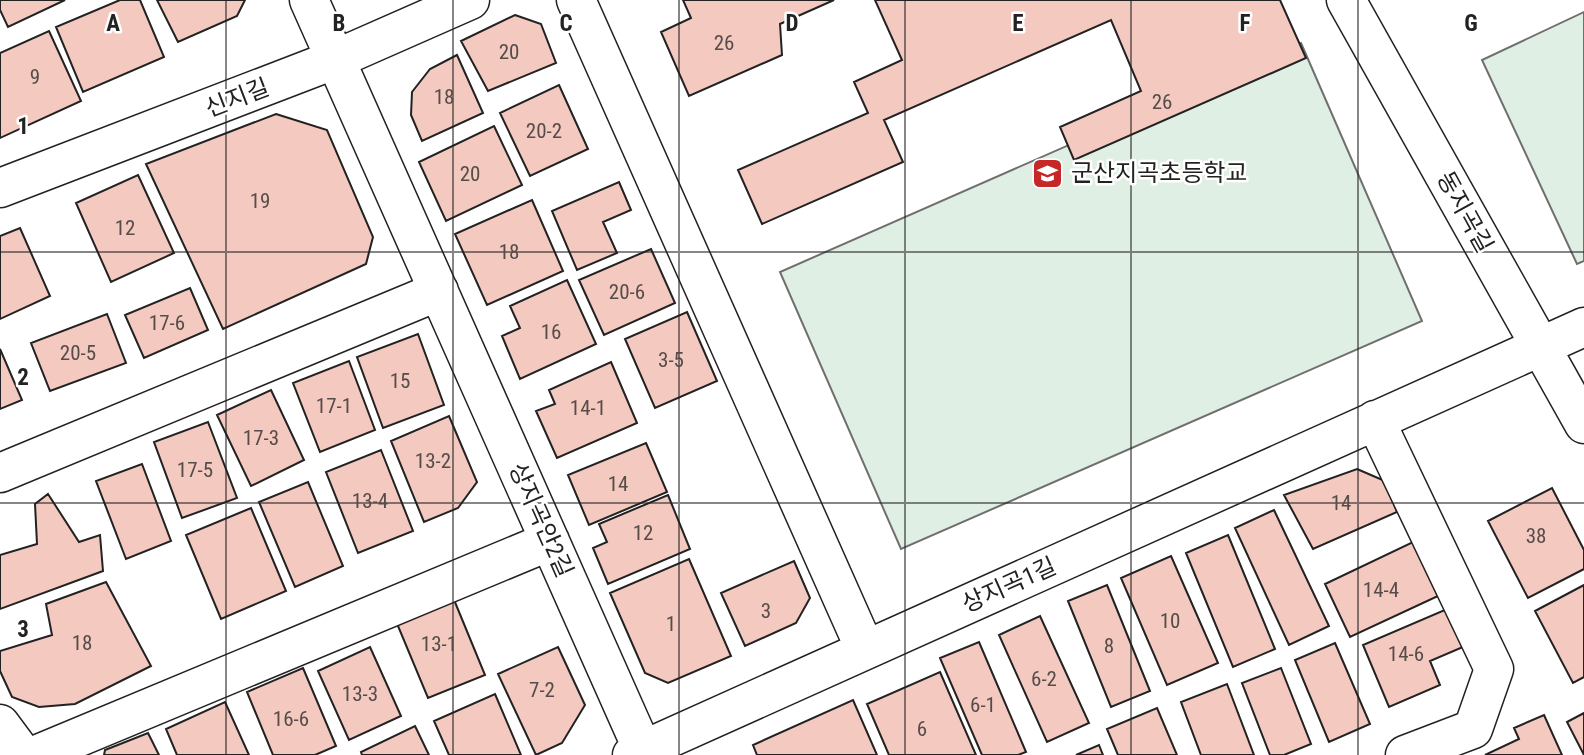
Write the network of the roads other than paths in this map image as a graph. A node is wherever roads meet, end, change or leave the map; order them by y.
1 (309, 0) edge
2 (470, 0) edge
3 (576, 0) edge
4 (1346, 0) edge
5 (336, 60) junction
6 (0, 188) edge
7 (439, 291) junction
8 (1584, 327) edge
9 (1541, 346) junction
10 (1376, 421) junction
11 (1584, 424) edge
12 (0, 473) edge
13 (550, 541) junction
14 (866, 649) junction
15 (0, 724) edge
16 (640, 753) edge
17 (23, 755) edge
18 (36, 755) edge
19 (1405, 755) edge

1 - 5 street, 상지곡안2길
2 - 5 street, 신지길
3 - 14 street
4 - 9 street, 동지곡길
5 - 6 street, 신지길
5 - 7 street, 상지곡안2길
7 - 12 street
7 - 13 street, 상지곡안2길
8 - 9 street, 상지곡1길
9 - 10 street, 상지곡1길
9 - 11 street, 동지곡길
10 - 14 street, 상지곡1길
10 - 19 street
13 - 16 street, 상지곡안2길
13 - 18 street
14 - 16 street, 상지곡1길
15 - 17 street

